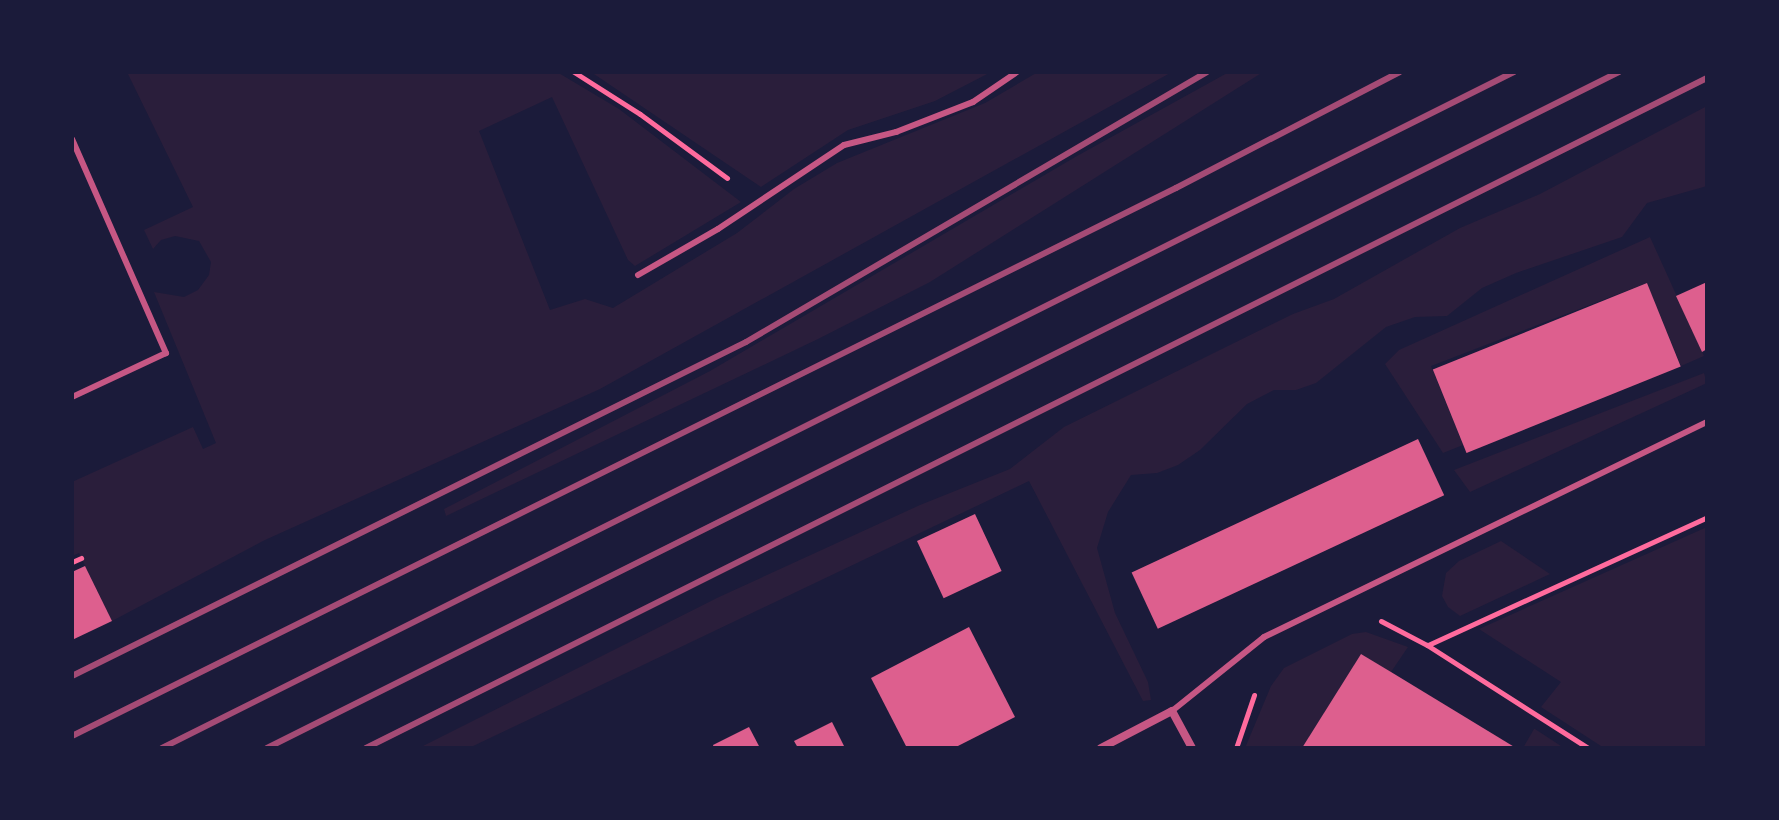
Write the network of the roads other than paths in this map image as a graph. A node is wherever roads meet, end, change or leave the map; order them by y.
1 (1017, 72) edge
2 (72, 139) edge
3 (638, 275) dead end
4 (72, 397) edge
5 (1707, 422) edge
6 (1172, 711) junction
7 (1101, 748) edge
8 (1192, 748) edge

1 - 3 lane
2 - 4 lane
5 - 6 lane
6 - 7 street
6 - 8 street

